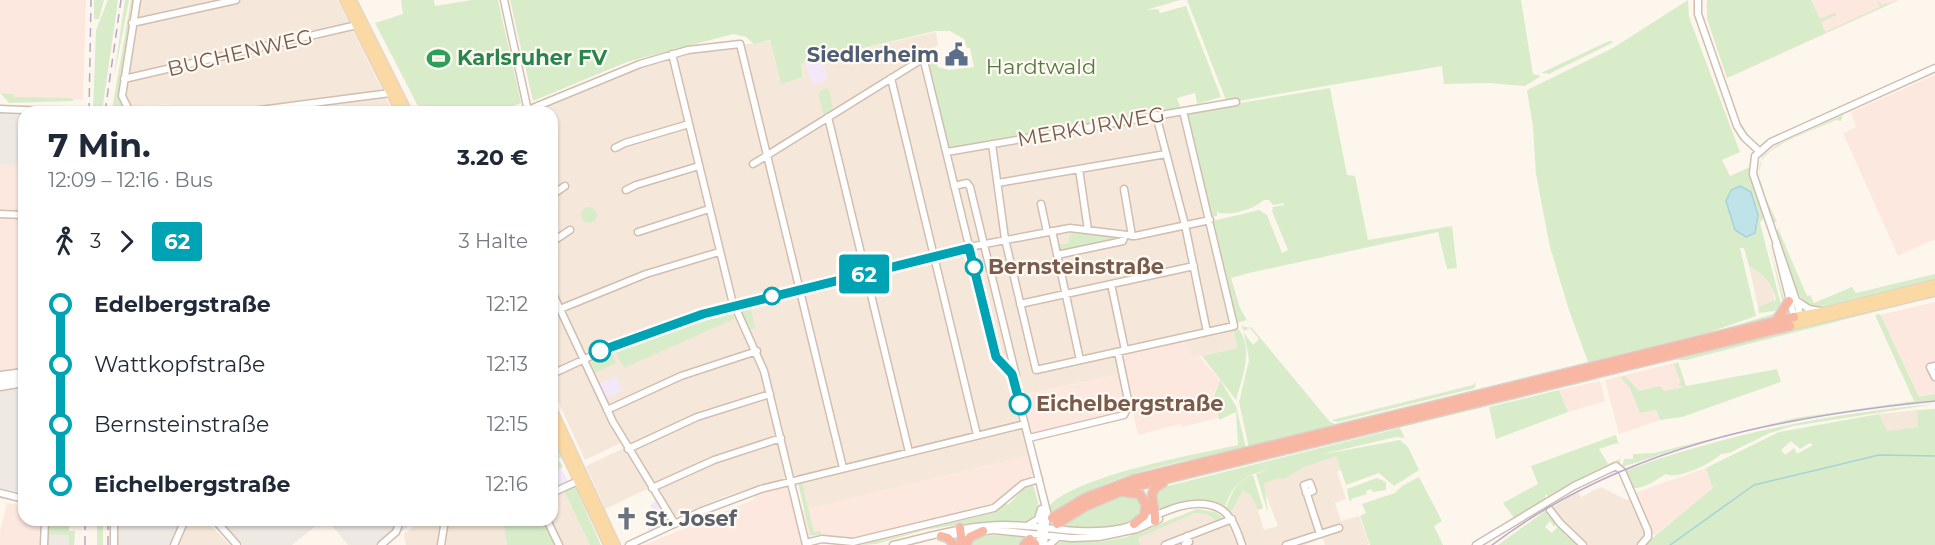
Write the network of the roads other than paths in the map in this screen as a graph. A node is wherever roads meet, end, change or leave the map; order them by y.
1 (137, 0) edge
2 (236, 0) edge
3 (344, 0) edge
4 (352, 0) edge
5 (504, 0) edge
6 (1698, 0) edge
7 (132, 23) junction
8 (357, 25) junction
9 (672, 54) junction
10 (1935, 68) edge
11 (891, 78) junction
12 (124, 80) junction
13 (390, 93) junction
14 (1236, 102) dead end
15 (125, 106) edge
16 (291, 106) edge
17 (397, 106) edge
18 (405, 106) edge
19 (525, 106) edge
20 (540, 106) edge
21 (0, 109) edge
22 (18, 110) edge
23 (1183, 111) junction
24 (1156, 115) junction
25 (828, 117) junction
26 (689, 124) junction
27 (992, 144) junction
28 (615, 148) dead end
29 (1759, 151) junction
30 (947, 152) junction
31 (1166, 154) junction
32 (767, 155) junction
33 (753, 164) dead end
34 (699, 166) junction
35 (1079, 171) junction
36 (998, 183) junction
37 (566, 186) dead end
38 (954, 186) junction
39 (1124, 189) dead end
40 (626, 190) dead end
41 (558, 191) edge
42 (1041, 204) dead end
43 (709, 209) junction
44 (0, 214) edge
45 (18, 215) edge
46 (1210, 220) junction
47 (1185, 225) junction
48 (570, 230) dead end
49 (1089, 230) junction
50 (638, 232) dead end
51 (1049, 232) junction
52 (1124, 235) junction
53 (1132, 236) junction
54 (558, 238) edge
55 (1005, 240) junction
56 (984, 244) junction
57 (969, 248) junction
58 (719, 252) junction
59 (1057, 255) junction
60 (933, 256) junction
61 (1194, 266) junction
62 (867, 273) junction
63 (1110, 284) junction
64 (1935, 284) edge
65 (800, 289) junction
66 (1935, 292) edge
67 (1066, 294) junction
68 (1793, 300) junction
69 (1020, 304) junction
70 (558, 305) edge
71 (734, 305) junction
72 (560, 309) junction
73 (1827, 311) junction
74 (1777, 320) junction
75 (1794, 320) junction
76 (1207, 332) junction
77 (757, 351) junction
78 (1121, 351) junction
79 (583, 359) junction
80 (1080, 360) junction
81 (1935, 366) edge
82 (558, 371) edge
83 (18, 373) edge
84 (0, 375) edge
85 (1012, 376) junction
86 (1935, 377) edge
87 (18, 378) edge
88 (0, 381) edge
89 (18, 384) edge
90 (0, 387) edge
91 (770, 394) junction
92 (607, 410) junction
93 (558, 421) edge
94 (1025, 424) junction
95 (977, 435) junction
96 (558, 438) edge
97 (781, 438) junction
98 (1029, 438) junction
99 (628, 449) junction
100 (909, 452) junction
101 (843, 468) junction
102 (1189, 473) junction
103 (790, 480) junction
104 (578, 481) junction
105 (1039, 482) junction
106 (652, 488) junction
107 (558, 490) edge
108 (1118, 492) junction
109 (0, 493) edge
110 (1306, 493) dead end
111 (18, 498) edge
112 (1042, 500) junction
113 (1146, 502) junction
114 (1550, 510) dead end
115 (1052, 518) junction
116 (1154, 518) junction
117 (1232, 519) junction
118 (675, 524) junction
119 (1134, 524) junction
120 (45, 526) edge
121 (114, 526) edge
122 (182, 526) edge
123 (220, 526) edge
124 (397, 526) edge
125 (444, 526) edge
126 (550, 526) edge
127 (1339, 528) dead end
128 (1024, 529) junction
129 (958, 531) junction
130 (983, 531) junction
131 (1044, 532) junction
132 (1065, 532) junction
133 (1320, 534) junction
134 (929, 536) junction
135 (941, 536) junction
136 (1058, 537) junction
137 (1185, 541) edge
138 (806, 544) edge
139 (1037, 544) edge
140 (44, 545) edge
141 (114, 545) edge
142 (174, 545) edge
143 (237, 545) edge
144 (381, 545) edge
145 (441, 545) edge
146 (558, 545) edge
147 (608, 545) edge
148 (616, 545) edge
149 (629, 545) edge
150 (893, 545) edge
151 (960, 545) edge
152 (1165, 545) edge
153 (1242, 545) edge
154 (1286, 545) edge
155 (1476, 545) edge
156 (1583, 545) edge
157 (1641, 545) edge

1 - 7 street
2 - 7 street
3 - 8 main road
4 - 18 main road
5 - 19 street
6 - 29 street
7 - 12 street
8 - 12 street, BUCHENWEG
8 - 13 main road
9 - 20 street
9 - 26 street
9 - 32 street
10 - 29 street
11 - 25 street
11 - 30 street
11 - 60 street
12 - 15 street
13 - 16 street
13 - 17 main road
14 - 23 street, MERKURWEG
21 - 22 street
23 - 24 street, MERKURWEG
23 - 46 street
24 - 27 street, MERKURWEG
24 - 31 street
25 - 32 street
25 - 62 street
26 - 28 street
26 - 34 street
27 - 30 street, MERKURWEG
27 - 36 street
29 - 68 street
30 - 38 street
31 - 35 street
31 - 47 street
32 - 33 street
32 - 65 street
34 - 40 street
34 - 43 street
35 - 36 street
35 - 49 street
36 - 55 street
37 - 41 street
38 - 56 street
38 - 57 street
39 - 53 street
42 - 51 street
43 - 50 street
43 - 58 street
44 - 45 street
46 - 47 street
46 - 76 street
47 - 53 street
47 - 61 street
48 - 54 street
49 - 51 street
49 - 52 street
51 - 55 street
51 - 59 street
52 - 53 street
52 - 59 street
55 - 56 street
55 - 69 street
56 - 57 street
56 - 85 street
57 - 60 street
57 - 85 street
58 - 71 street
58 - 72 street
59 - 67 street
60 - 62 street
60 - 95 street
61 - 63 street
61 - 76 street
62 - 65 street
62 - 100 street
63 - 67 street
63 - 78 street
64 - 73 main road
65 - 71 street
65 - 101 street
66 - 75 main road
67 - 69 street
67 - 80 street
68 - 73 street
68 - 74 highway
68 - 75 street
69 - 80 street
70 - 72 street
71 - 77 street
71 - 79 street
72 - 79 street
73 - 75 main road
74 - 75 highway
74 - 115 highway
75 - 102 highway
76 - 78 street
77 - 91 street
77 - 92 street
78 - 80 street
78 - 98 street
79 - 82 street
79 - 92 street
81 - 86 street
83 - 84 street
85 - 94 street
87 - 88 street
89 - 90 street
91 - 97 street
91 - 99 street
92 - 99 street
93 - 148 main road
94 - 95 street
94 - 98 street
95 - 100 street
96 - 104 main road
97 - 103 street
97 - 106 street
98 - 105 street
99 - 106 street
100 - 101 street
101 - 103 street
102 - 108 highway
102 - 116 highway
103 - 118 street
103 - 138 street
104 - 107 street
104 - 147 main road
105 - 112 street
105 - 115 street
105 - 138 street
106 - 118 street
108 - 113 highway
108 - 115 highway
109 - 111 street
110 - 133 street
112 - 128 street
112 - 131 street
113 - 116 highway
113 - 119 highway
114 - 156 street
115 - 131 street
115 - 132 street
116 - 117 street
116 - 119 street
116 - 136 street
117 - 137 street
117 - 153 street
118 - 149 street
119 - 132 street
120 - 140 street
121 - 141 street
122 - 142 street
123 - 143 street
124 - 144 street
125 - 145 street
126 - 146 street
127 - 133 street
128 - 129 street
128 - 130 street
128 - 131 street
128 - 139 street
129 - 130 street
129 - 134 street
129 - 135 street
129 - 151 highway
130 - 151 highway
131 - 132 street
131 - 136 street
131 - 139 street
133 - 154 street
134 - 135 street
134 - 150 street
135 - 151 highway
136 - 139 street
137 - 152 street
155 - 157 street

